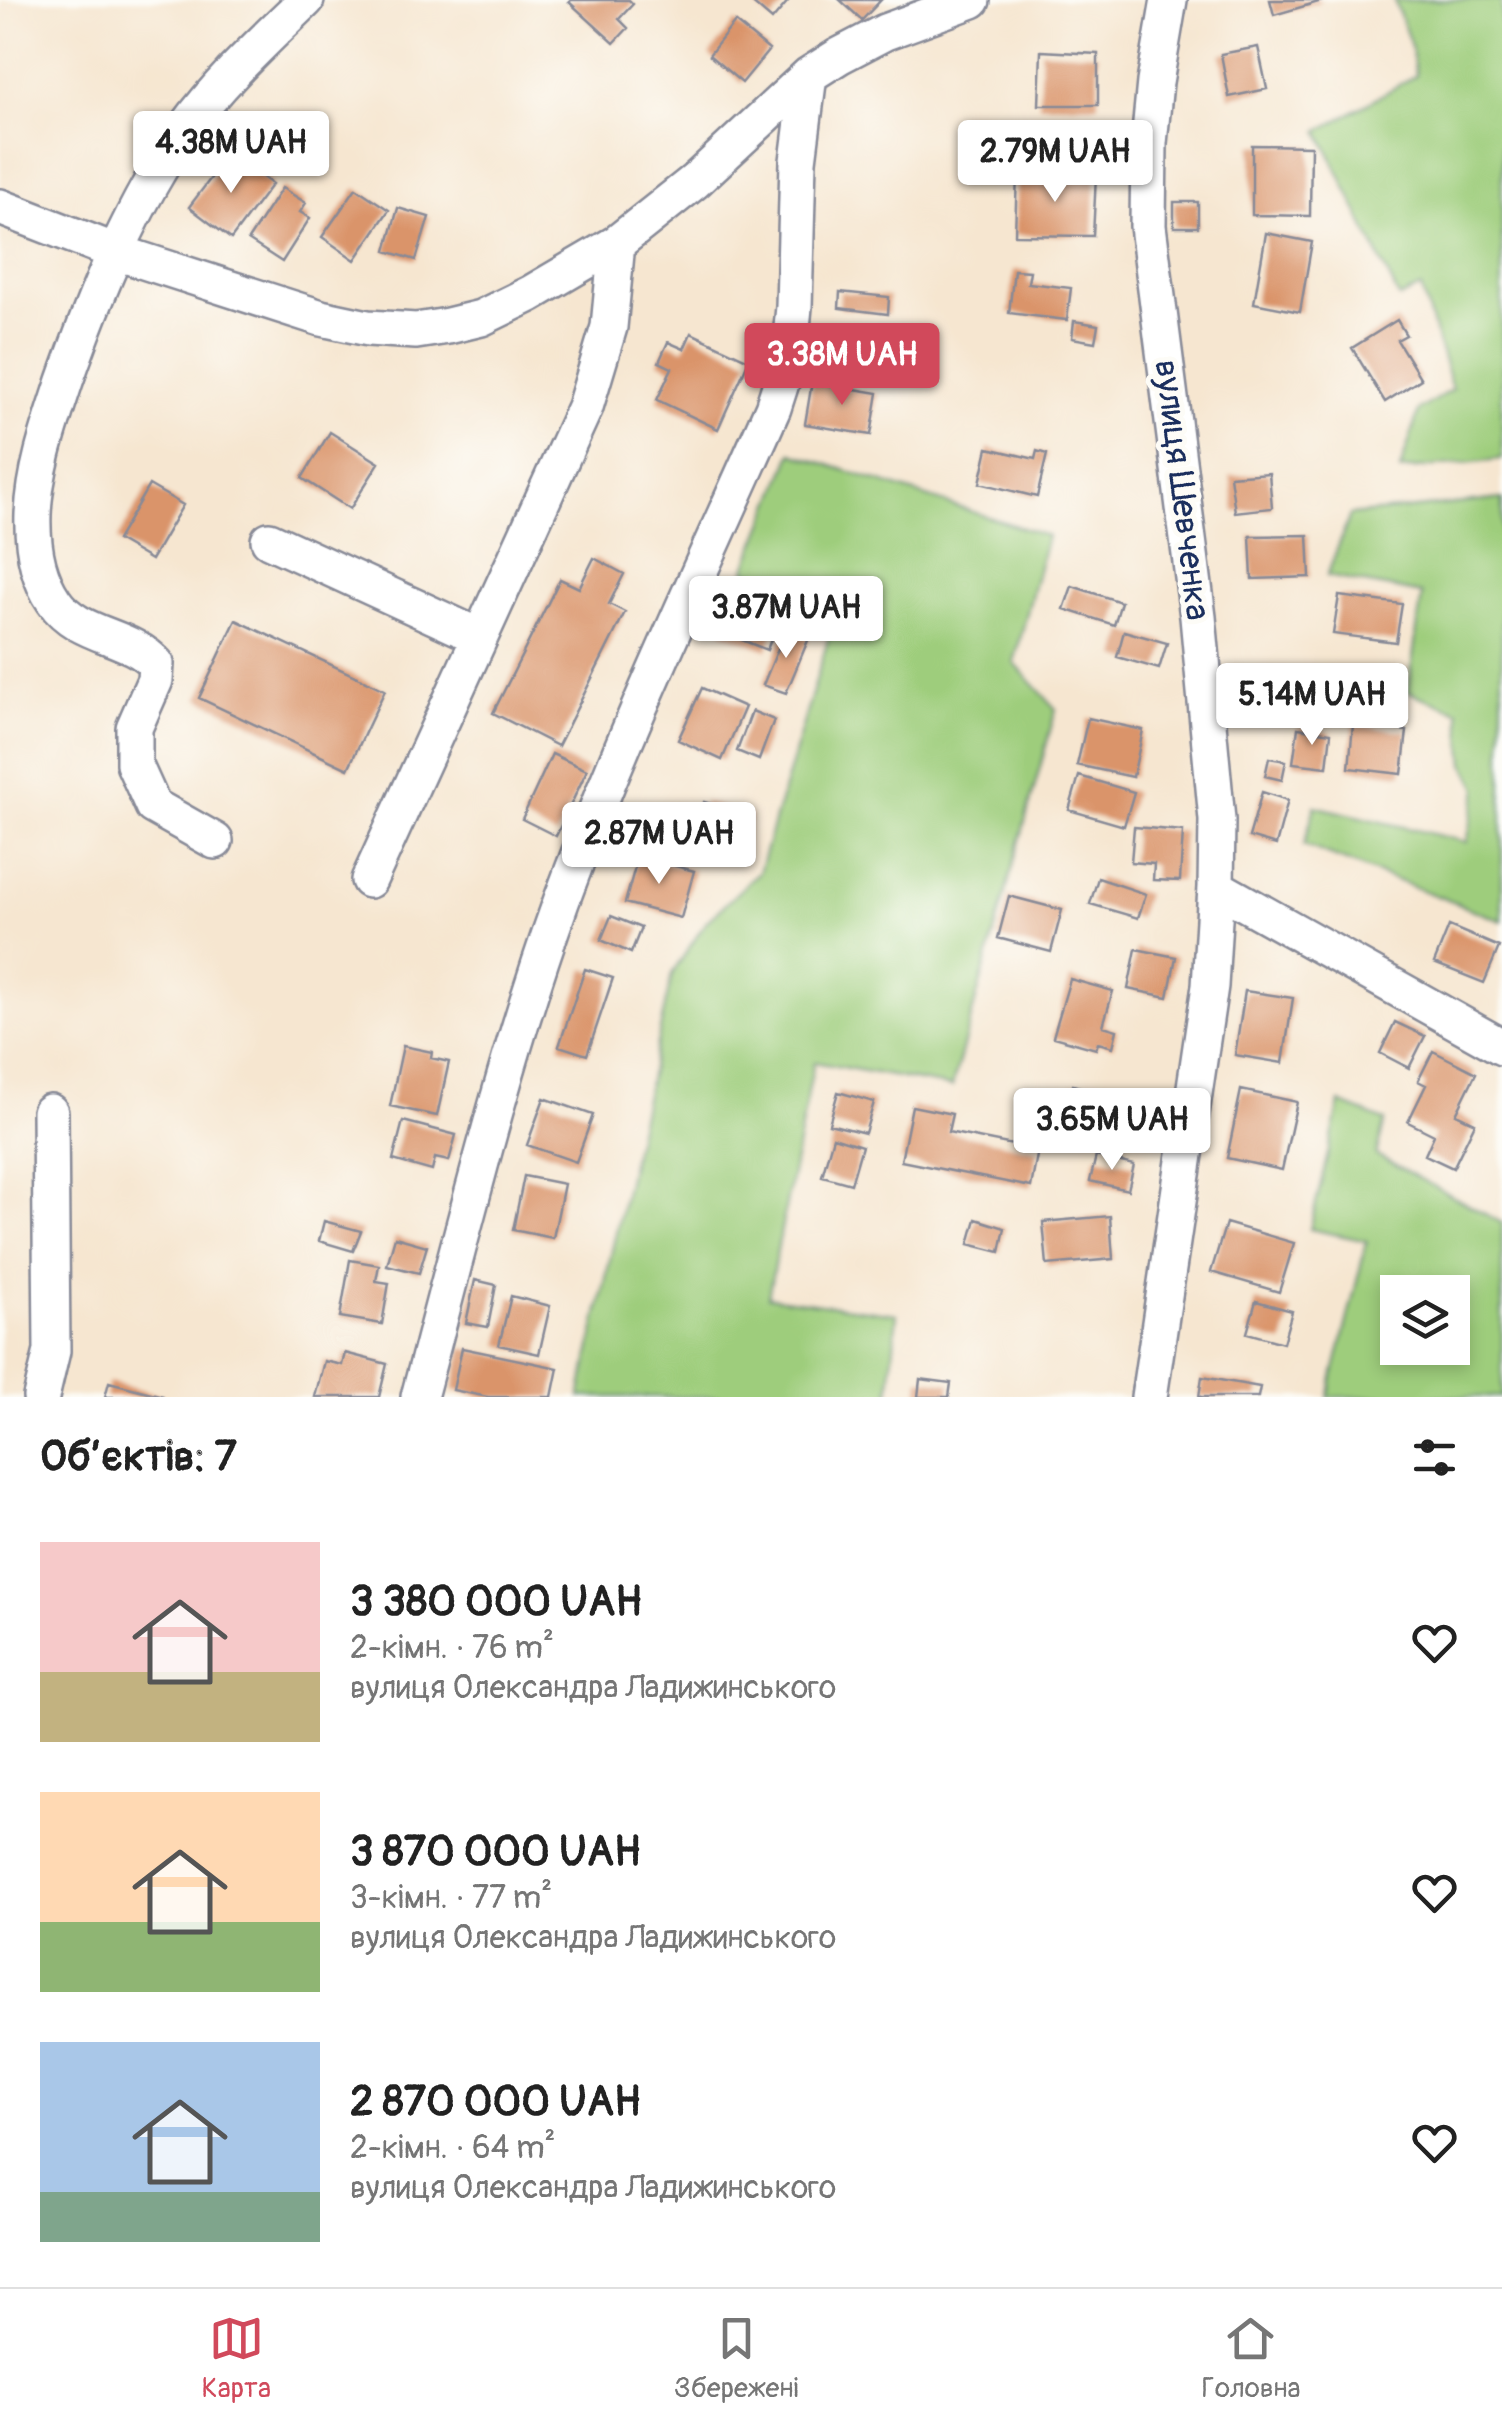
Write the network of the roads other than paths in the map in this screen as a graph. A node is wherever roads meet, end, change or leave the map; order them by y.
1 (306, 0) edge
2 (972, 0) edge
3 (1169, 0) edge
4 (809, 75) junction
5 (0, 207) edge
6 (617, 243) junction
7 (116, 252) junction
8 (269, 540) dead end
9 (480, 636) junction
10 (214, 841) dead end
11 (369, 880) dead end
12 (1216, 886) junction
13 (1502, 1046) edge
14 (50, 1112) dead end
15 (41, 1397) edge
16 (419, 1397) edge
17 (1149, 1397) edge

1 - 7 street
2 - 4 street
3 - 12 street, вулиця Шевченка
4 - 6 street
4 - 16 street
5 - 7 street
6 - 7 street
6 - 9 street
7 - 10 street
8 - 9 street
9 - 11 street
12 - 13 street
12 - 17 street, вулиця Шевченка
14 - 15 street

